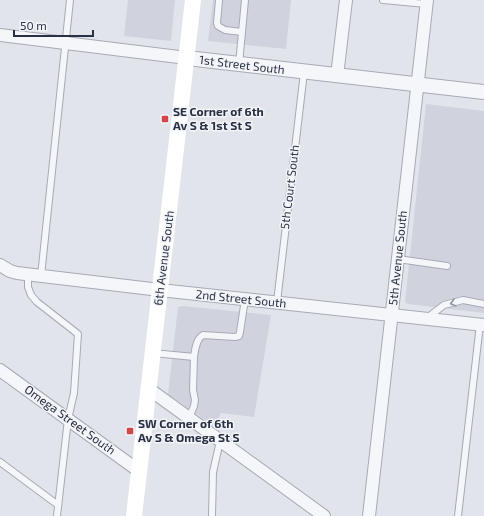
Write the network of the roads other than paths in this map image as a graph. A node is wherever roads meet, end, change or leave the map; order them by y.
1 (70, 0) edge
2 (194, 0) edge
3 (219, 0) edge
4 (245, 0) edge
5 (346, 0) edge
6 (383, 0) edge
7 (427, 2) edge
8 (242, 32) junction
9 (0, 36) edge
10 (66, 43) junction
11 (187, 58) junction
12 (239, 64) junction
13 (304, 72) junction
14 (338, 76) junction
15 (417, 85) junction
16 (484, 92) edge
17 (398, 259) junction
18 (0, 265) edge
19 (447, 266) dead end
20 (28, 274) junction
21 (42, 276) junction
22 (160, 290) junction
23 (245, 299) junction
24 (277, 302) junction
25 (484, 304) edge
26 (392, 314) junction
27 (426, 318) junction
28 (482, 325) edge
29 (153, 353) junction
30 (194, 357) junction
31 (0, 370) edge
32 (149, 389) junction
33 (189, 418) junction
34 (68, 419) junction
35 (220, 441) junction
36 (0, 462) edge
37 (139, 471) junction
38 (58, 505) junction
39 (57, 516) edge
40 (134, 516) edge
41 (212, 516) edge
42 (324, 516) edge
43 (370, 516) edge
44 (458, 516) edge

1 - 10 lane
2 - 11 main road, 6th Avenue South
3 - 8 lane
4 - 8 lane
5 - 14 street
6 - 7 lane
7 - 15 street, 5th Avenue South
8 - 12 lane
9 - 10 street, 1st Street South
10 - 11 street, 1st Street South
10 - 21 lane
11 - 12 street, 1st Street South
11 - 22 main road, 6th Avenue South
12 - 13 street, 1st Street South
13 - 14 street, 1st Street South
13 - 24 lane, 5th Court South
14 - 15 street, 1st Street South
15 - 16 street, 1st Street South
15 - 17 street, 5th Avenue South
17 - 19 lane
17 - 26 street, 5th Avenue South
18 - 20 street, 2nd Street South
20 - 21 street, 2nd Street South
20 - 34 lane
21 - 22 street, 2nd Street South
22 - 23 street, 2nd Street South
22 - 29 main road, 6th Avenue South
23 - 24 street, 2nd Street South
23 - 30 lane
24 - 26 street, 2nd Street South
25 -> 27 lane
26 - 27 street, 2nd Street South
26 - 43 street, 5th Avenue South
27 - 28 street, 2nd Street South
28 - 44 lane
29 - 30 lane
29 - 32 main road, 6th Avenue South
30 - 33 lane
31 - 34 street, Omega Street South
32 - 33 street
32 - 37 main road, 6th Avenue South
33 - 35 street
34 - 37 street, Omega Street South
34 - 38 lane
35 - 41 lane
35 - 42 street
36 - 38 lane
37 - 40 main road, 6th Avenue South
38 - 39 lane

